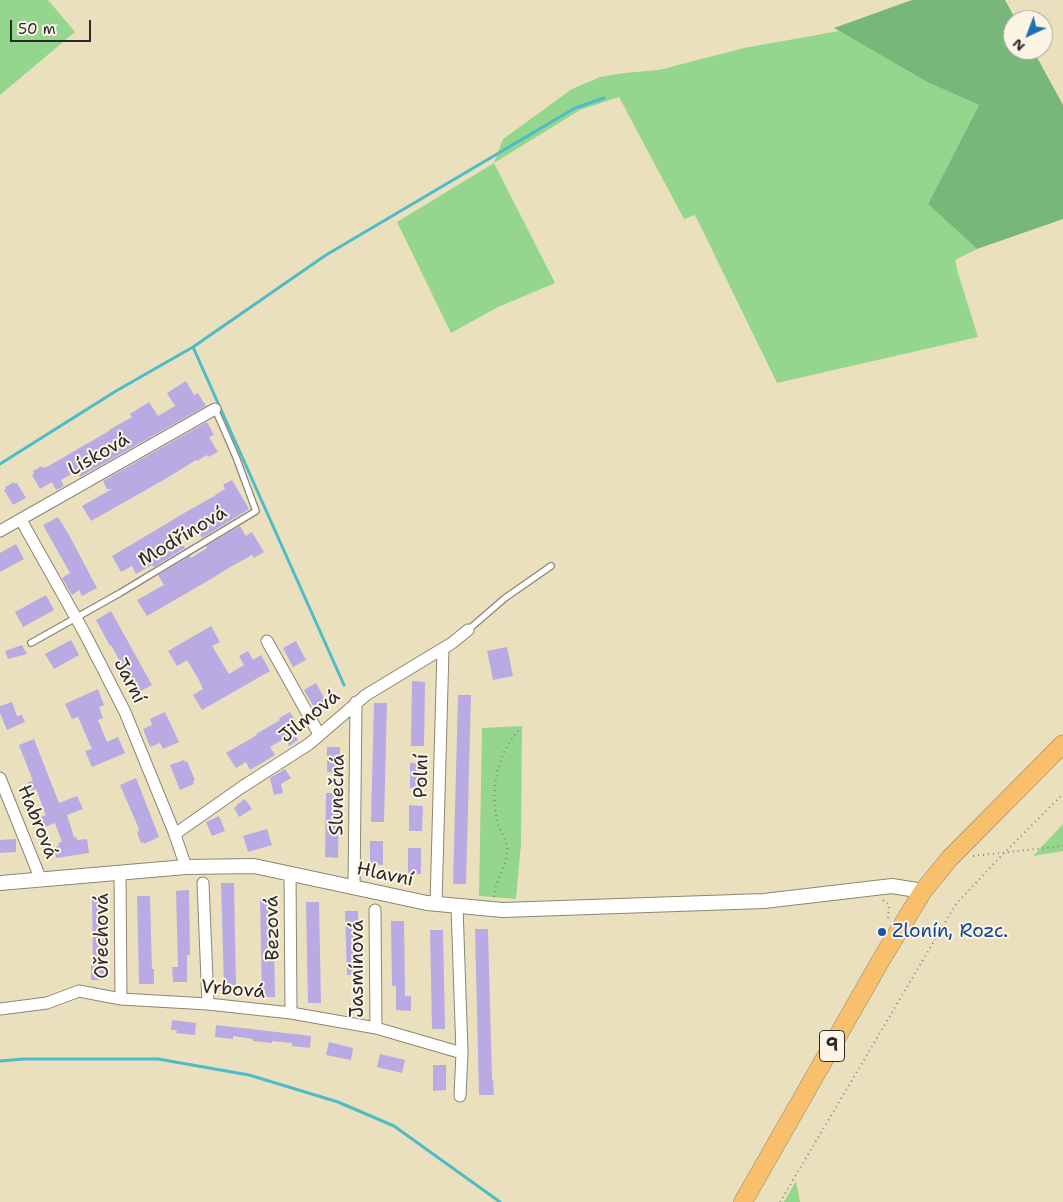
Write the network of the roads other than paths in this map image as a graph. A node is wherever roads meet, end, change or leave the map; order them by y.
1 (215, 409) joint
2 (21, 520) junction
3 (0, 531) edge
4 (551, 566) dead end
5 (76, 618) junction
6 (468, 630) joint
7 (267, 641) dead end
8 (31, 643) dead end
9 (443, 649) junction
10 (356, 702) junction
11 (319, 734) junction
12 (1063, 744) edge
13 (0, 778) edge
14 (175, 834) junction
15 (186, 867) junction
16 (120, 873) junction
17 (290, 873) junction
18 (41, 880) junction
19 (203, 883) dead end
20 (0, 884) edge
21 (354, 888) junction
22 (923, 891) junction
23 (436, 904) junction
24 (457, 906) junction
25 (375, 910) dead end
26 (121, 999) junction
27 (208, 1004) junction
28 (0, 1010) edge
29 (292, 1013) junction
30 (376, 1028) junction
31 (462, 1053) junction
32 (460, 1096) dead end
33 (742, 1202) edge

1 - 2 street, Lísková
1 - 5 lane, Modřínová
2 - 3 street, Lísková
2 - 5 street, Jarní
4 - 6 lane
5 - 8 lane, Modřínová
5 - 14 street, Jarní
6 - 9 street, Jilmová
7 - 11 street
9 - 10 street, Jilmová
9 - 23 street, Polní
10 - 11 street, Jilmová
10 - 21 street, Slunečná
11 - 14 street, Jilmová
12 - 22 main road, 9
13 - 18 street, Habrová
14 - 15 street, Jarní
15 - 16 street, Hlavní
15 - 17 street, Hlavní
16 - 18 street, Hlavní
16 - 26 street, Ořechová
17 - 21 street, Hlavní
17 - 29 street, Bezová
18 - 20 street, Hlavní
19 - 27 street
21 - 23 street, Hlavní
22 - 24 street, Hlavní
22 - 33 main road, 9
23 - 24 street, Hlavní
24 - 31 street
25 - 30 street, Jasmínová
26 - 27 street, Vrbová
26 - 28 street, Vrbová
27 - 29 street, Vrbová
29 - 30 street, Vrbová
30 - 31 street, Vrbová
31 - 32 street

